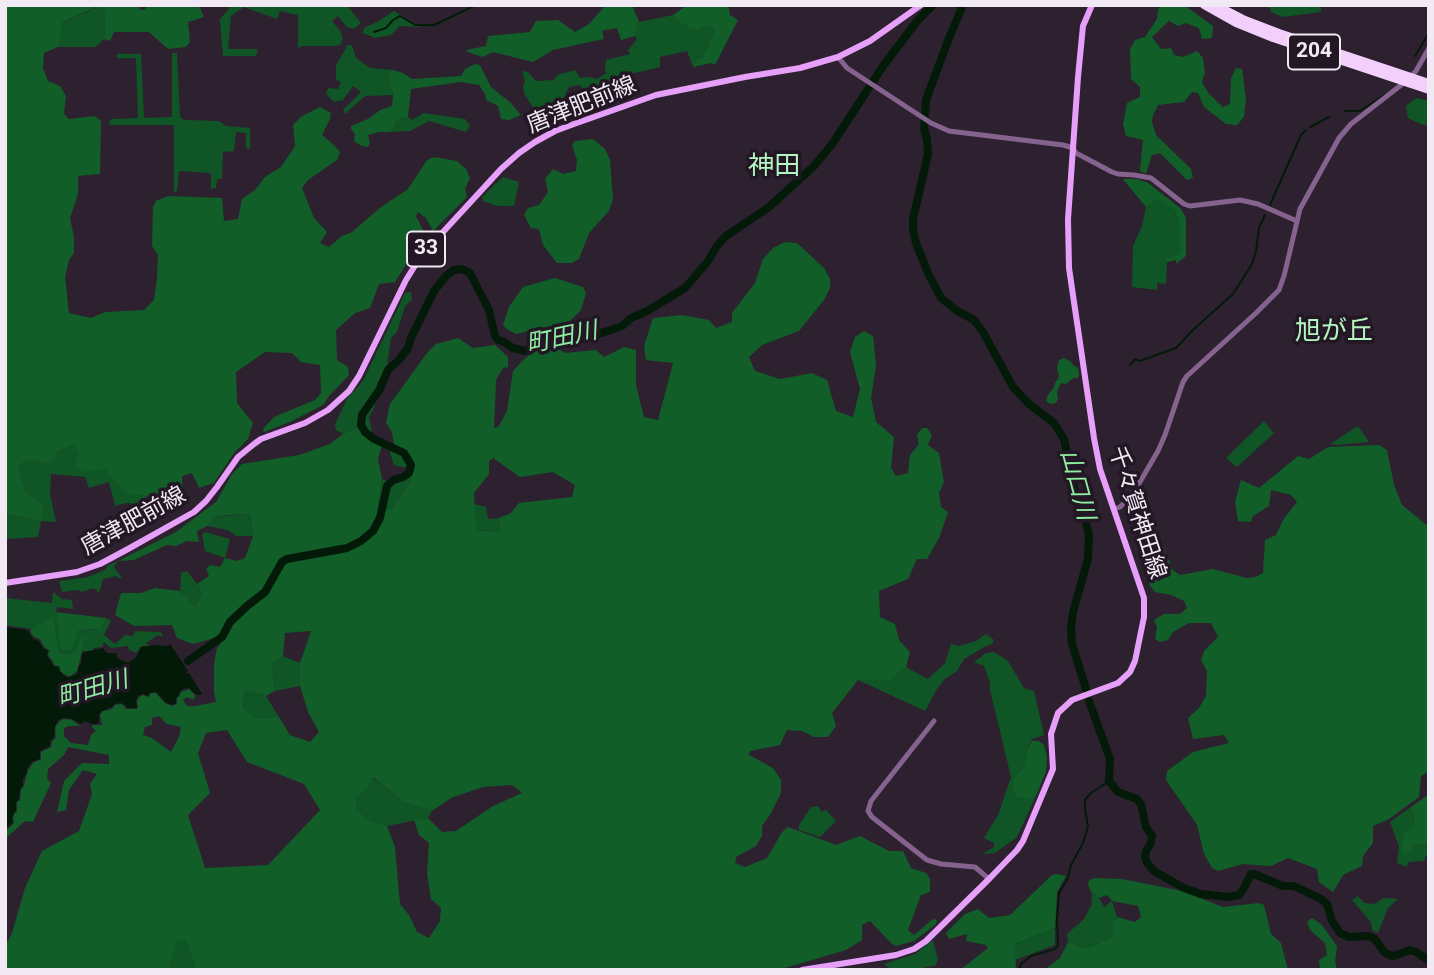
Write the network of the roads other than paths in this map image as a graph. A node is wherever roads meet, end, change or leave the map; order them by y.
1 (921, 5) edge
2 (1092, 5) edge
3 (1203, 5) edge
4 (1216, 5) edge
5 (1429, 48) edge
6 (838, 57) junction
7 (1408, 79) junction
8 (1429, 83) edge
9 (1429, 90) edge
10 (1073, 148) junction
11 (1297, 221) junction
12 (1114, 509) junction
13 (5, 583) edge
14 (934, 721) dead end
15 (989, 879) junction
16 (802, 970) edge

1 - 6 main road, 唐津肥前線 / 33
2 - 10 main road, 千々賀神田線
3 - 7 highway, 204
4 - 7 highway, 204
5 - 7 street
6 - 10 street
6 - 13 main road, 唐津肥前線 / 33
7 - 8 highway, 204
7 - 9 highway, 204
7 - 11 street
10 - 11 street
10 - 12 main road, 千々賀神田線
11 - 12 street
12 - 15 main road, 千々賀神田線
14 - 15 street
15 - 16 main road, 千々賀神田線

